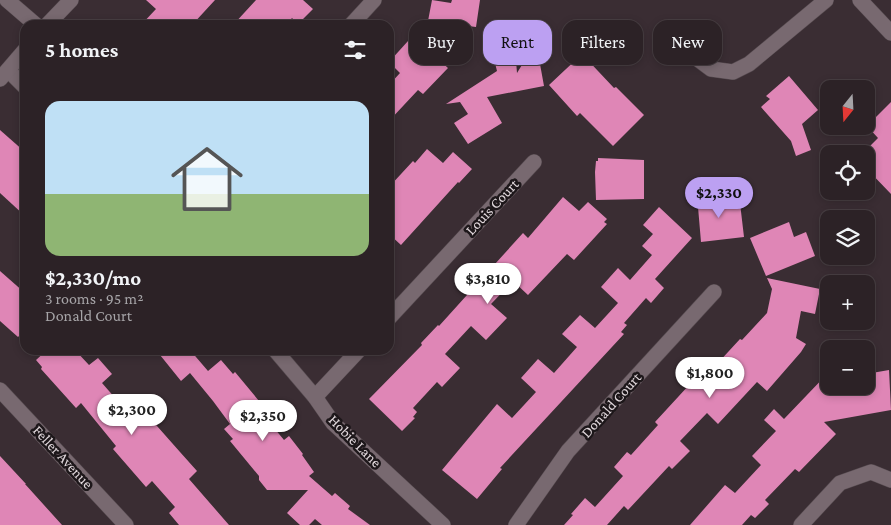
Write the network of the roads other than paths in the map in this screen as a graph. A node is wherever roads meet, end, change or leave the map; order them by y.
1 (8, 0) edge
2 (71, 0) edge
3 (374, 0) edge
4 (826, 0) edge
5 (860, 0) edge
6 (30, 20) edge
7 (52, 20) edge
8 (356, 20) edge
9 (891, 33) edge
10 (20, 56) edge
11 (705, 65) edge
12 (4, 75) edge
13 (20, 84) edge
14 (534, 162) dead end
15 (714, 292) dead end
16 (394, 313) edge
17 (280, 355) edge
18 (354, 355) edge
19 (0, 390) edge
20 (315, 396) junction
21 (891, 480) edge
22 (126, 525) edge
23 (443, 525) edge
24 (516, 525) edge
25 (801, 525) edge

1 - 6 street
2 - 7 street
3 - 8 street
4 - 11 street
5 - 9 street
10 - 12 street
12 - 13 street
14 - 16 street, Louis Court
15 - 24 street, Donald Court
17 - 20 street, Hobie Lane
18 - 20 street
19 - 22 street, Feller Avenue
20 - 23 street, Hobie Lane
21 - 25 street

